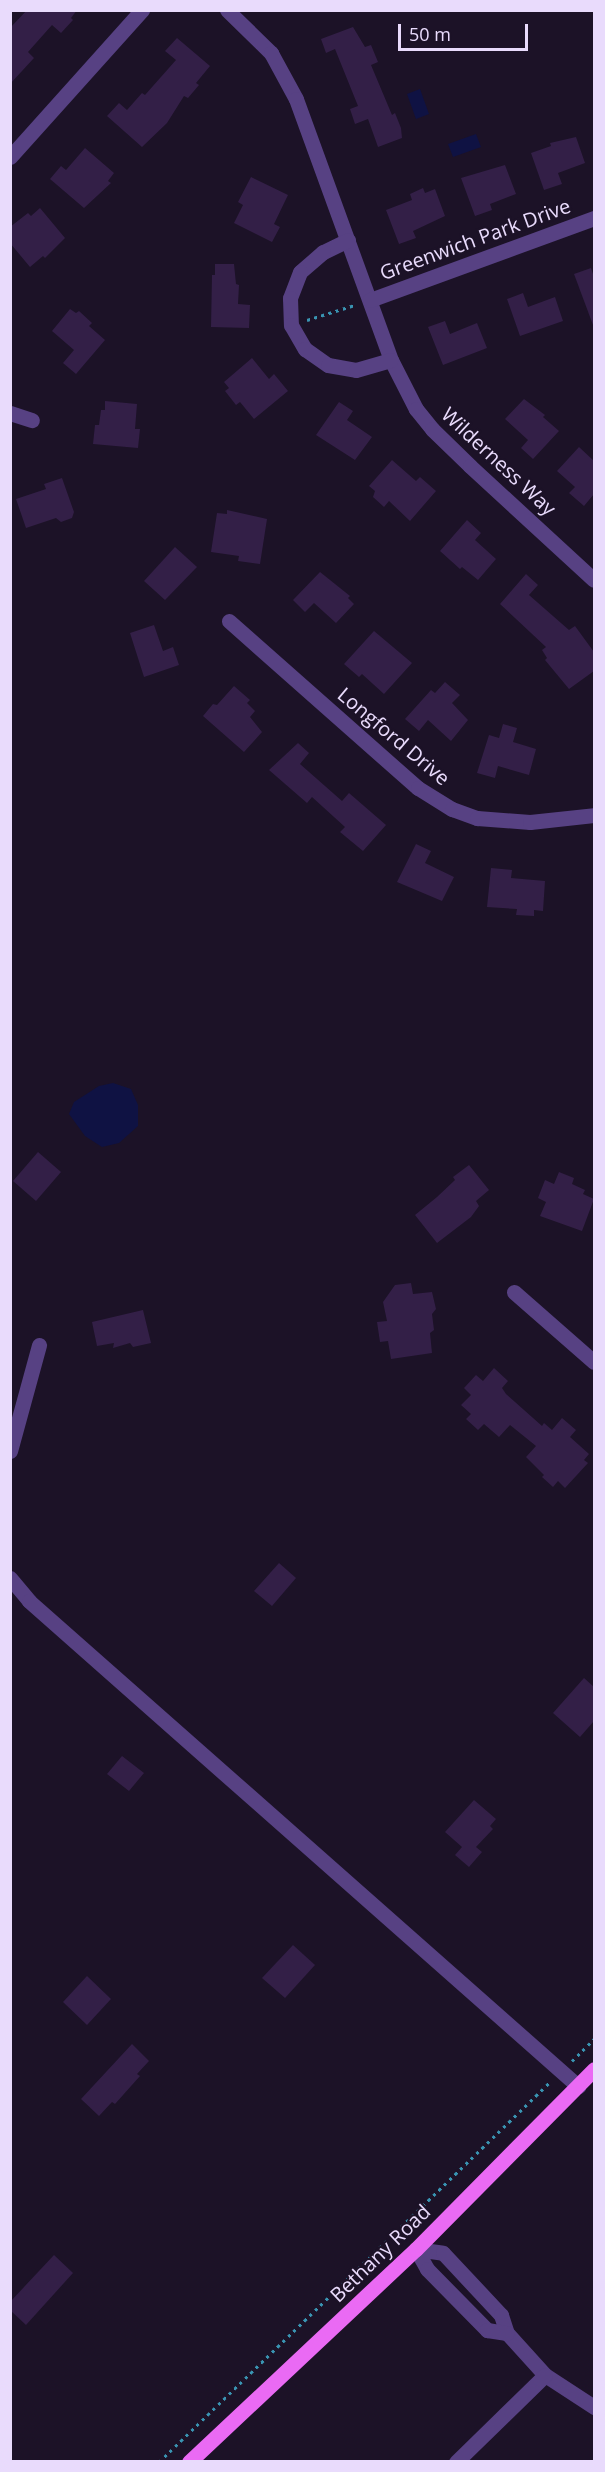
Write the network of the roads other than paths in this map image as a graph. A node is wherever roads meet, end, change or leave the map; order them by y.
1 (142, 10) edge
2 (226, 10) edge
3 (10, 157) edge
4 (594, 218) edge
5 (348, 240) junction
6 (369, 300) junction
7 (391, 360) junction
8 (10, 413) edge
9 (32, 420) dead end
10 (594, 580) edge
11 (230, 621) dead end
12 (594, 815) edge
13 (514, 1292) dead end
14 (39, 1345) dead end
15 (594, 1362) edge
16 (10, 1451) edge
17 (10, 1578) edge
18 (594, 2069) edge
19 (578, 2086) junction
20 (416, 2249) junction
21 (507, 2332) junction
22 (545, 2375) junction
23 (594, 2407) edge
24 (189, 2462) edge
25 (456, 2462) edge

1 - 3 street
2 - 5 street, Wilderness Way
4 - 6 street, Greenwich Park Drive
5 - 6 street, Wilderness Way
5 - 7 street
6 - 7 street, Wilderness Way
7 - 10 street, Wilderness Way
8 - 9 street
11 - 12 street, Longford Drive
13 - 15 street
14 - 16 street
17 - 19 street
18 - 19 main road, Bethany Road
19 - 20 main road, Bethany Road
20 - 21 street
20 - 21 street
20 - 24 main road, Bethany Road
21 - 22 street
22 - 23 street
22 - 25 street

